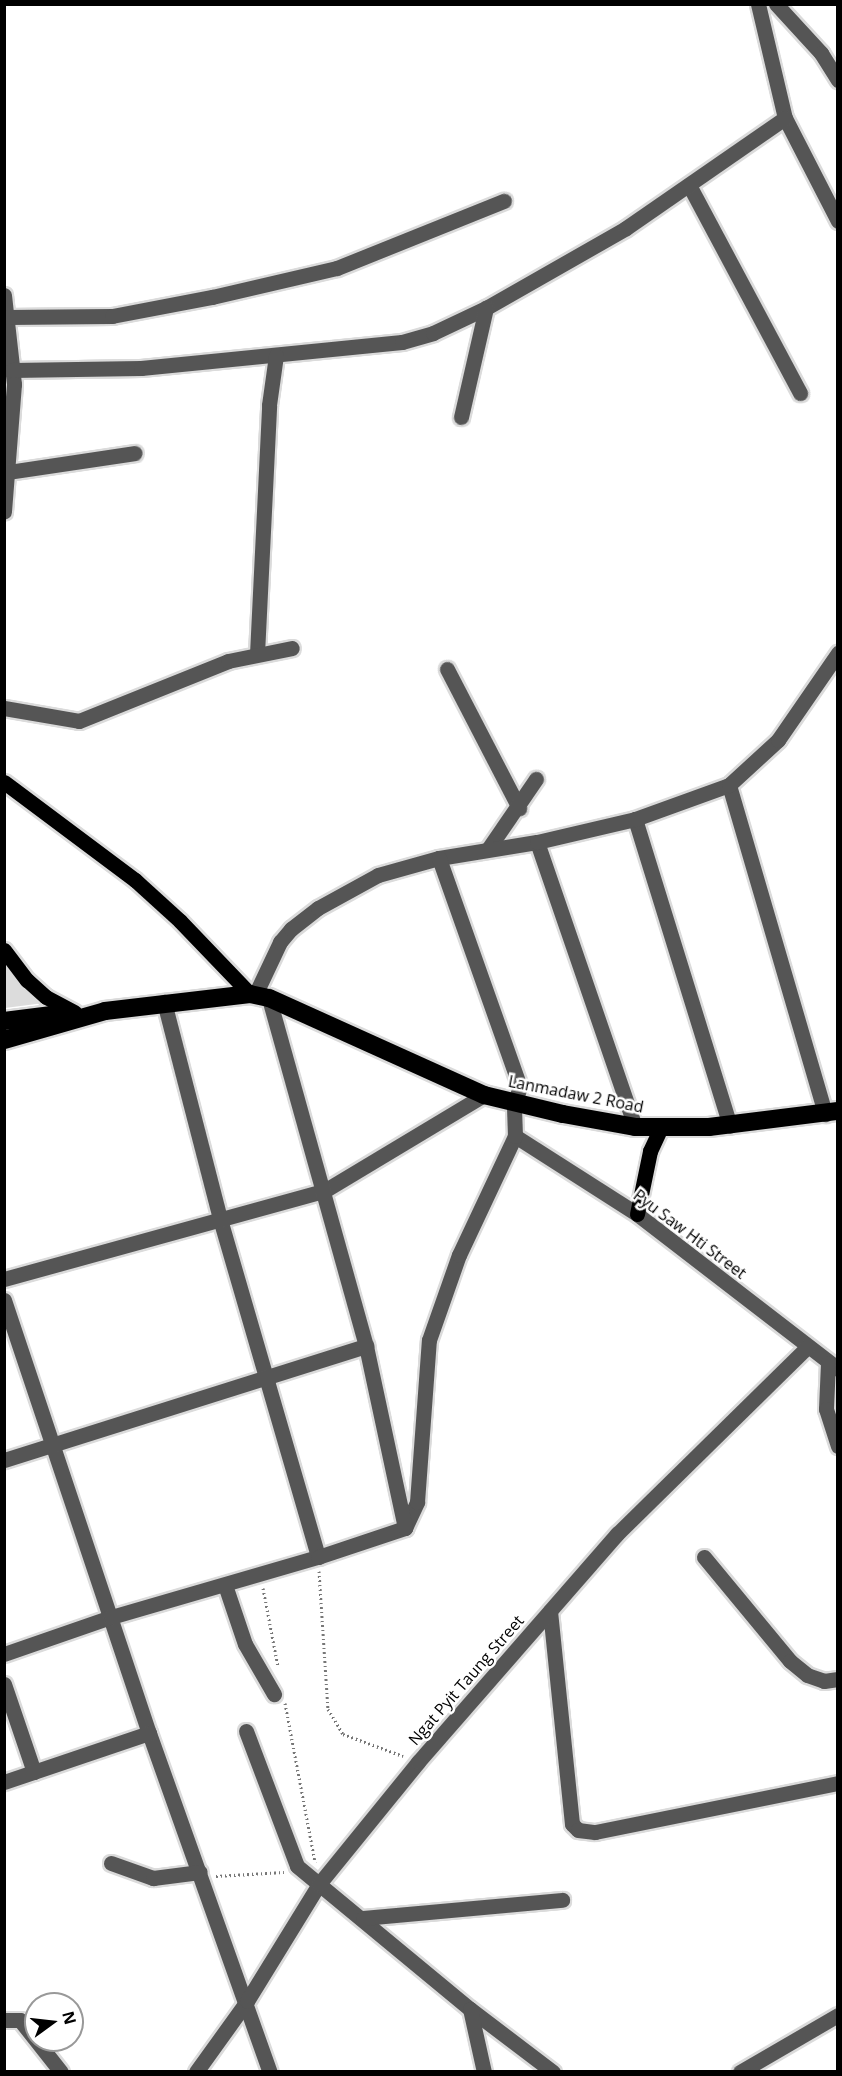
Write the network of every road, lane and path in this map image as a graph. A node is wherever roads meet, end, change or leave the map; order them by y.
1 (758, 4) edge
2 (776, 4) edge
3 (837, 80) edge
4 (785, 118) junction
5 (689, 185) junction
6 (504, 201) dead end
7 (837, 221) edge
8 (4, 295) edge
9 (486, 308) junction
10 (7, 317) junction
11 (276, 355) junction
12 (10, 380) edge
13 (800, 393) dead end
14 (461, 417) dead end
15 (135, 453) dead end
16 (8, 472) junction
17 (4, 512) edge
18 (292, 648) dead end
19 (837, 653) edge
20 (257, 654) junction
21 (447, 669) dead end
22 (4, 708) edge
23 (536, 779) dead end
24 (4, 782) edge
25 (729, 785) junction
26 (519, 808) junction
27 (635, 819) junction
28 (537, 842) junction
29 (488, 849) junction
30 (439, 858) junction
31 (4, 950) edge
32 (258, 996) junction
33 (164, 1002) junction
34 (105, 1011) junction
35 (74, 1012) junction
36 (4, 1021) edge
37 (4, 1040) edge
38 (484, 1095) junction
39 (514, 1104) junction
40 (831, 1113) edge
41 (730, 1126) junction
42 (635, 1127) junction
43 (661, 1127) junction
44 (515, 1136) junction
45 (324, 1191) junction
46 (637, 1214) junction
47 (220, 1219) junction
48 (4, 1279) edge
49 (4, 1300) edge
50 (366, 1346) junction
51 (806, 1348) junction
52 (833, 1366) edge
53 (267, 1380) junction
54 (54, 1446) junction
55 (837, 1446) edge
56 (4, 1460) edge
57 (405, 1527) junction
58 (318, 1557) junction
59 (704, 1557) dead end
60 (260, 1575) junction
61 (225, 1585) junction
62 (550, 1611) junction
63 (111, 1617) junction
64 (4, 1654) edge
65 (280, 1678) dead end
66 (837, 1678) edge
67 (4, 1684) edge
68 (279, 1697) joint
69 (246, 1731) dead end
70 (149, 1733) junction
71 (418, 1762) junction
72 (34, 1772) junction
73 (4, 1782) edge
74 (837, 1783) edge
75 (111, 1863) dead end
76 (297, 1866) junction
77 (201, 1875) junction
78 (319, 1884) junction
79 (562, 1900) dead end
80 (363, 1918) junction
81 (247, 2001) junction
82 (470, 2009) junction
83 (837, 2015) edge
84 (4, 2020) edge
85 (61, 2072) edge
86 (196, 2072) edge
87 (270, 2072) edge
88 (484, 2072) edge
89 (554, 2072) edge
90 (740, 2072) edge

1 - 4 street
2 - 3 street
4 - 5 street
4 - 7 street
5 - 9 street
5 - 13 street
6 - 10 street
8 - 10 street
9 - 11 street
9 - 14 street
10 - 12 street
11 - 12 street
11 - 20 street
12 - 16 street
15 - 16 street
16 - 17 street
18 - 20 street
19 - 25 street
20 - 22 street
21 - 26 street
23 - 26 street
24 - 32 main road
25 - 27 street
25 - 40 street
26 - 29 street
27 - 28 street
27 - 41 street
28 - 29 street
28 - 42 street
29 - 30 street
30 - 32 street
30 - 39 street
31 - 35 main road
32 - 33 highway
32 - 38 highway, Lanmadaw 2 Road
32 - 45 street
33 - 34 highway
33 - 47 street
34 - 35 highway
34 - 37 highway
35 - 36 highway
38 - 39 highway, Lanmadaw 2 Road
38 - 45 street
39 - 42 highway, Lanmadaw 2 Road
39 - 44 street
40 - 41 highway, Lanmadaw 2 Road
41 - 43 highway, Lanmadaw 2 Road
42 - 43 highway, Lanmadaw 2 Road
43 - 46 main road
44 - 46 street, Pyu Saw Hti Street
44 - 57 street
45 - 47 street
45 - 50 street
46 - 51 street, Pyu Saw Hti Street
47 - 48 street
47 - 53 street
49 - 54 street
50 - 53 street
50 - 57 street
51 - 52 street, Pyu Saw Hti Street
51 - 62 street, Ngat Pyit Taung Street
52 - 55 street
53 - 54 street
53 - 58 street
54 - 56 street
54 - 63 street
57 - 58 street
58 - 60 street
58 - 71 path
59 - 66 street
60 - 61 street
60 - 65 path
61 - 63 street
61 - 68 street
62 - 71 street, Ngat Pyit Taung Street
62 - 74 street
63 - 64 street
63 - 70 street
67 - 72 street
68 - 78 path
69 - 76 street
70 - 72 street
70 - 77 street
71 - 78 street, Ngat Pyit Taung Street
72 - 73 street
75 - 77 street
76 - 77 path
76 - 78 street
77 - 81 street
78 - 80 street
78 - 81 street, Ngat Pyit Taung Street
79 - 80 street
80 - 82 street
81 - 86 street, Ngat Pyit Taung Street
81 - 87 street
82 - 88 street
82 - 89 street
83 - 90 street
84 - 85 street

